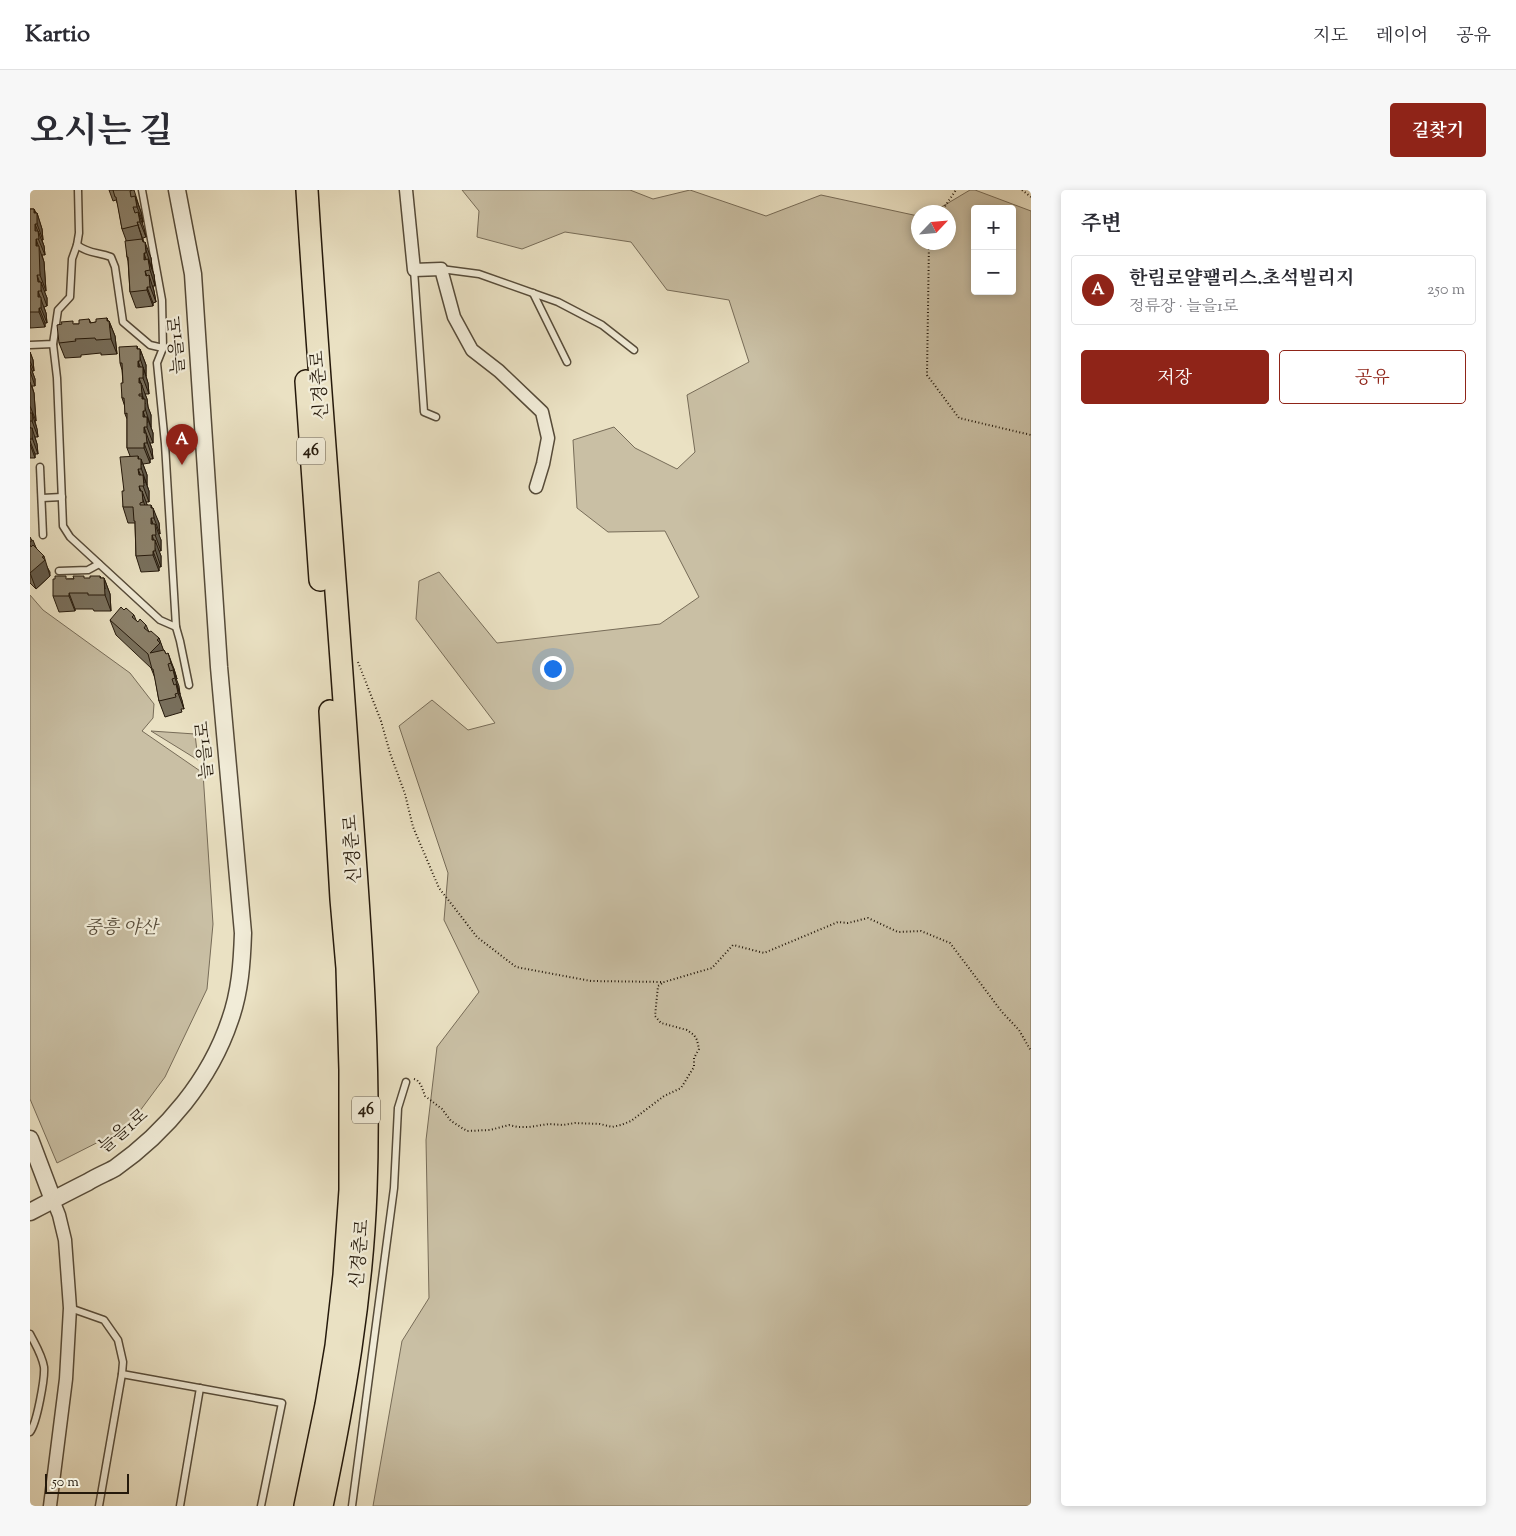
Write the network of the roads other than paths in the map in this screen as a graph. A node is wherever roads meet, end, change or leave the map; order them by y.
1 (78, 190) edge
2 (142, 190) edge
3 (177, 190) edge
4 (311, 190) edge
5 (406, 190) edge
6 (304, 193) edge
7 (77, 245) junction
8 (441, 269) junction
9 (414, 270) junction
10 (533, 293) junction
11 (53, 344) junction
12 (30, 345) edge
13 (163, 348) junction
14 (634, 350) dead end
15 (567, 362) dead end
16 (436, 417) dead end
17 (40, 467) dead end
18 (536, 487) dead end
19 (62, 497) junction
20 (42, 498) junction
21 (43, 535) dead end
22 (99, 564) junction
23 (59, 571) dead end
24 (176, 627) junction
25 (189, 685) dead end
26 (338, 711) junction
27 (406, 1082) road end
28 (30, 1139) edge
29 (53, 1200) junction
30 (30, 1212) edge
31 (70, 1308) junction
32 (30, 1334) edge
33 (122, 1374) junction
34 (200, 1388) junction
35 (30, 1432) edge
36 (50, 1506) edge
37 (99, 1506) edge
38 (180, 1506) edge
39 (261, 1506) edge
40 (305, 1506) edge
41 (322, 1506) edge
42 (352, 1506) edge

1 - 7 lane
2 - 13 lane
3 - 29 street, 늘을1로
4 - 6 lane
5 - 9 street
6 - 26 highway, 신경춘로 / 46
7 - 11 lane
7 - 13 lane
8 - 9 street
8 - 10 lane
8 - 18 street
9 - 16 lane
10 - 14 lane
10 - 15 lane
11 - 12 lane
11 - 19 lane
13 - 24 lane
17 - 20 lane
19 - 20 lane
19 - 22 lane
20 - 21 lane
22 - 23 lane
22 - 24 lane
24 - 25 lane
26 - 40 highway, 신경춘로 / 46
26 - 41 highway, 신경춘로 / 46
27 - 42 lane
28 - 29 street
29 - 30 street, 늘을1로
29 - 31 street
31 - 33 lane
31 - 36 street
32 - 35 lane
33 - 34 lane
33 - 37 lane
34 - 38 lane
34 - 39 lane

